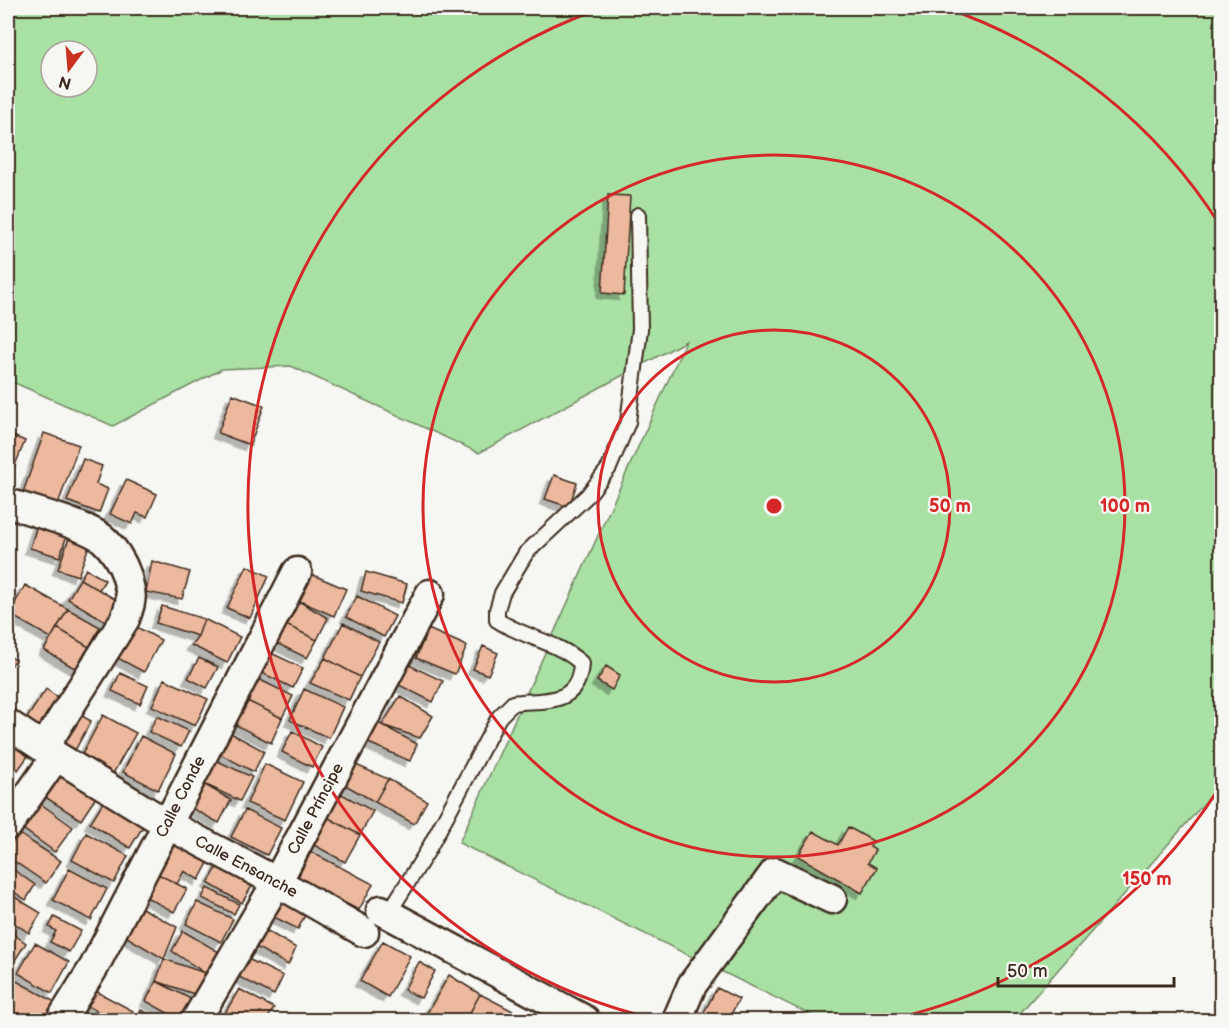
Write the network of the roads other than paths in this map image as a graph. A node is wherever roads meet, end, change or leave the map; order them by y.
1 (638, 215) dead end
2 (8, 503) edge
3 (297, 572) dead end
4 (430, 594) dead end
5 (8, 723) edge
6 (50, 751) junction
7 (167, 824) junction
8 (8, 825) edge
9 (277, 882) junction
10 (832, 899) dead end
11 (376, 920) junction
12 (61, 1020) edge
13 (196, 1020) edge
14 (585, 1020) edge
15 (677, 1020) edge

1 - 11 lane
2 - 6 street
3 - 7 street, Calle Conde
4 - 9 street, Calle Príncipe
5 - 6 street, Calle Ensanche
6 - 7 street, Calle Ensanche
6 - 8 street
7 - 9 street, Calle Ensanche
7 - 12 street, Calle Conde
9 - 11 street, Calle Ensanche
9 - 13 street, Calle Príncipe
10 - 15 street
11 - 14 street, Calle Ensanche

